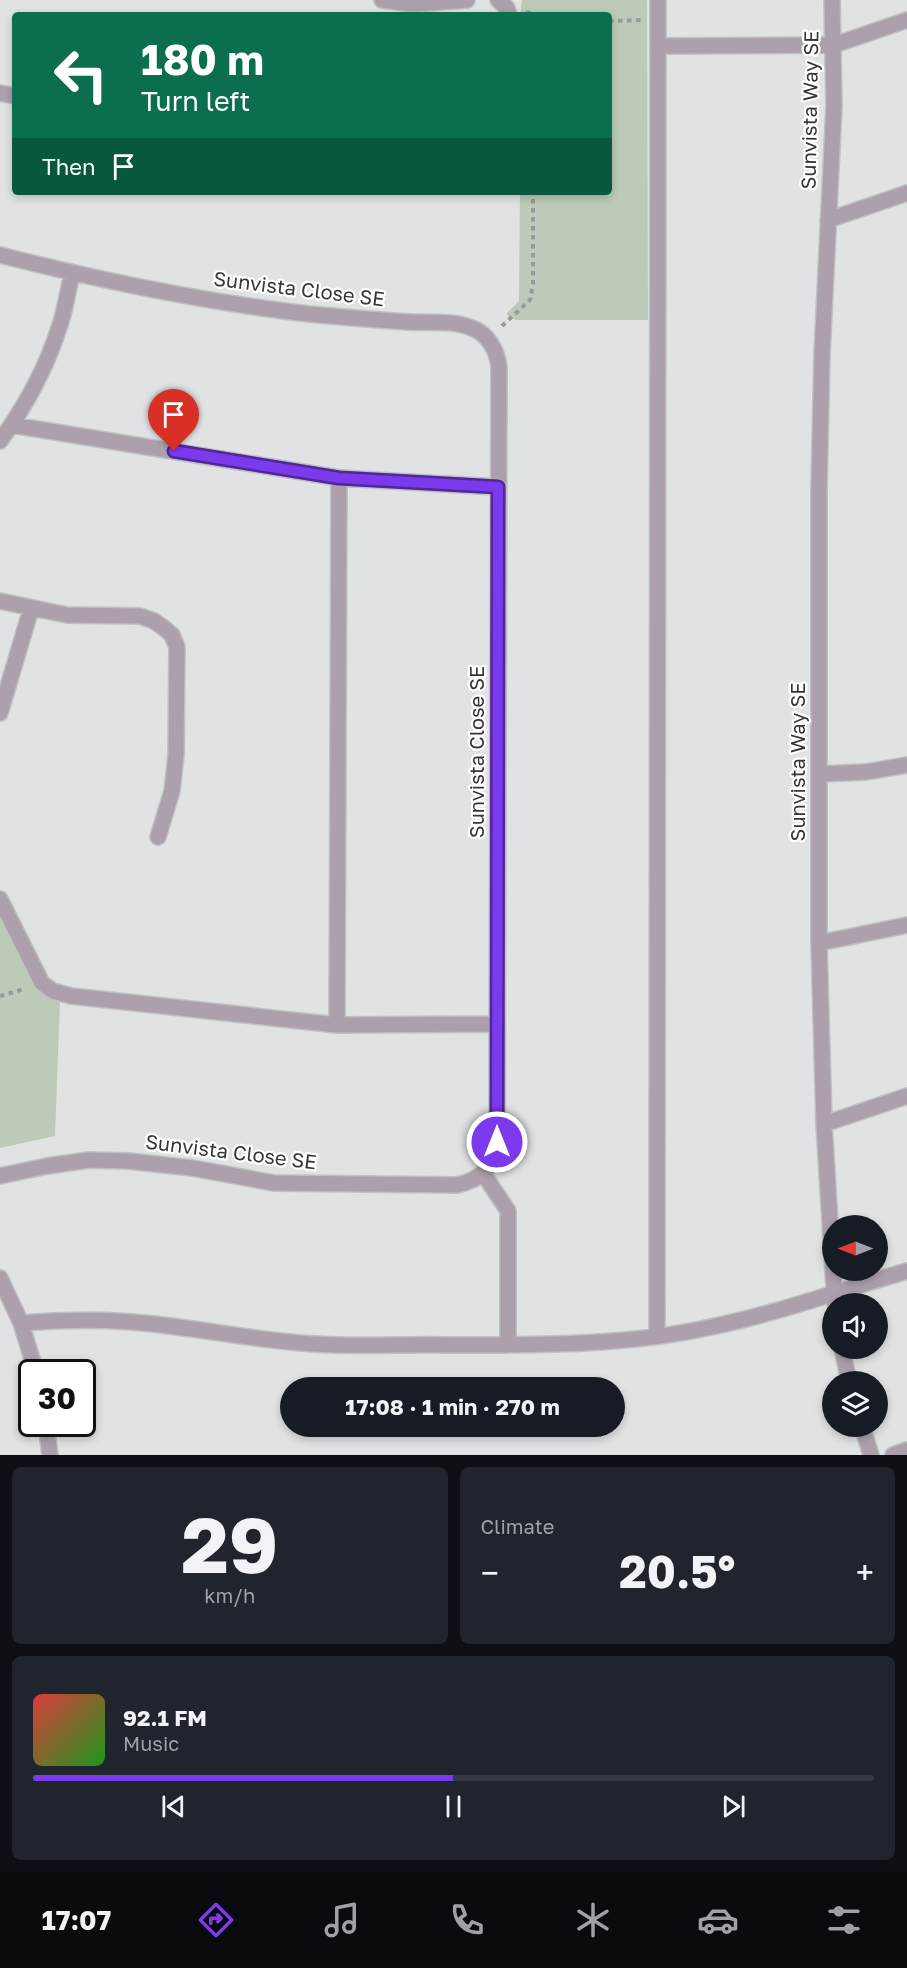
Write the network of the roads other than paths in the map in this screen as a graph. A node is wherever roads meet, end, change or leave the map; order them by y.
1 (382, 0) edge
2 (467, 0) edge
3 (498, 0) edge
4 (658, 0) edge
5 (831, 0) edge
6 (508, 12) edge
7 (907, 20) edge
8 (834, 45) junction
9 (658, 46) junction
10 (907, 193) edge
11 (828, 220) junction
12 (0, 255) edge
13 (72, 273) junction
14 (12, 425) junction
15 (0, 441) edge
16 (339, 478) junction
17 (498, 487) junction
18 (0, 601) edge
19 (31, 609) junction
20 (0, 713) edge
21 (907, 765) edge
22 (819, 774) junction
23 (158, 837) dead end
24 (0, 899) edge
25 (907, 925) edge
26 (819, 943) junction
27 (497, 1024) junction
28 (337, 1025) junction
29 (907, 1096) edge
30 (824, 1124) junction
31 (483, 1173) junction
32 (0, 1176) edge
33 (907, 1271) edge
34 (0, 1278) edge
35 (834, 1293) edge
36 (848, 1293) edge
37 (822, 1300) edge
38 (21, 1323) junction
39 (657, 1336) junction
40 (508, 1345) junction
41 (32, 1359) edge
42 (48, 1437) edge
43 (865, 1437) edge
44 (907, 1450) edge
45 (50, 1455) edge
46 (871, 1455) edge
47 (893, 1455) edge

1 - 2 street
3 - 6 street
4 - 9 street
5 - 8 street, Sunvista Way SE
7 - 8 street
8 - 9 street
8 - 11 street, Sunvista Way SE
9 - 39 street
10 - 11 street
11 - 22 street, Sunvista Way SE
12 - 13 street, Sunvista Close SE
13 - 14 street
13 - 17 street, Sunvista Close SE
14 - 15 street
14 - 16 street
16 - 17 street
16 - 28 street
17 - 27 street, Sunvista Close SE
18 - 19 street
19 - 20 street
19 - 23 street
21 - 22 street
22 - 26 street, Sunvista Way SE
24 - 28 street
25 - 26 street
26 - 30 street, Sunvista Way SE
27 - 28 street
27 - 31 street, Sunvista Close SE
29 - 30 street
30 - 35 street, Sunvista Way SE
31 - 32 street, Sunvista Close SE
31 - 40 street
33 - 36 street
34 - 38 street
37 - 39 street
38 - 40 street
38 - 41 street
39 - 40 street
42 - 45 street
43 - 46 street
44 - 47 street

